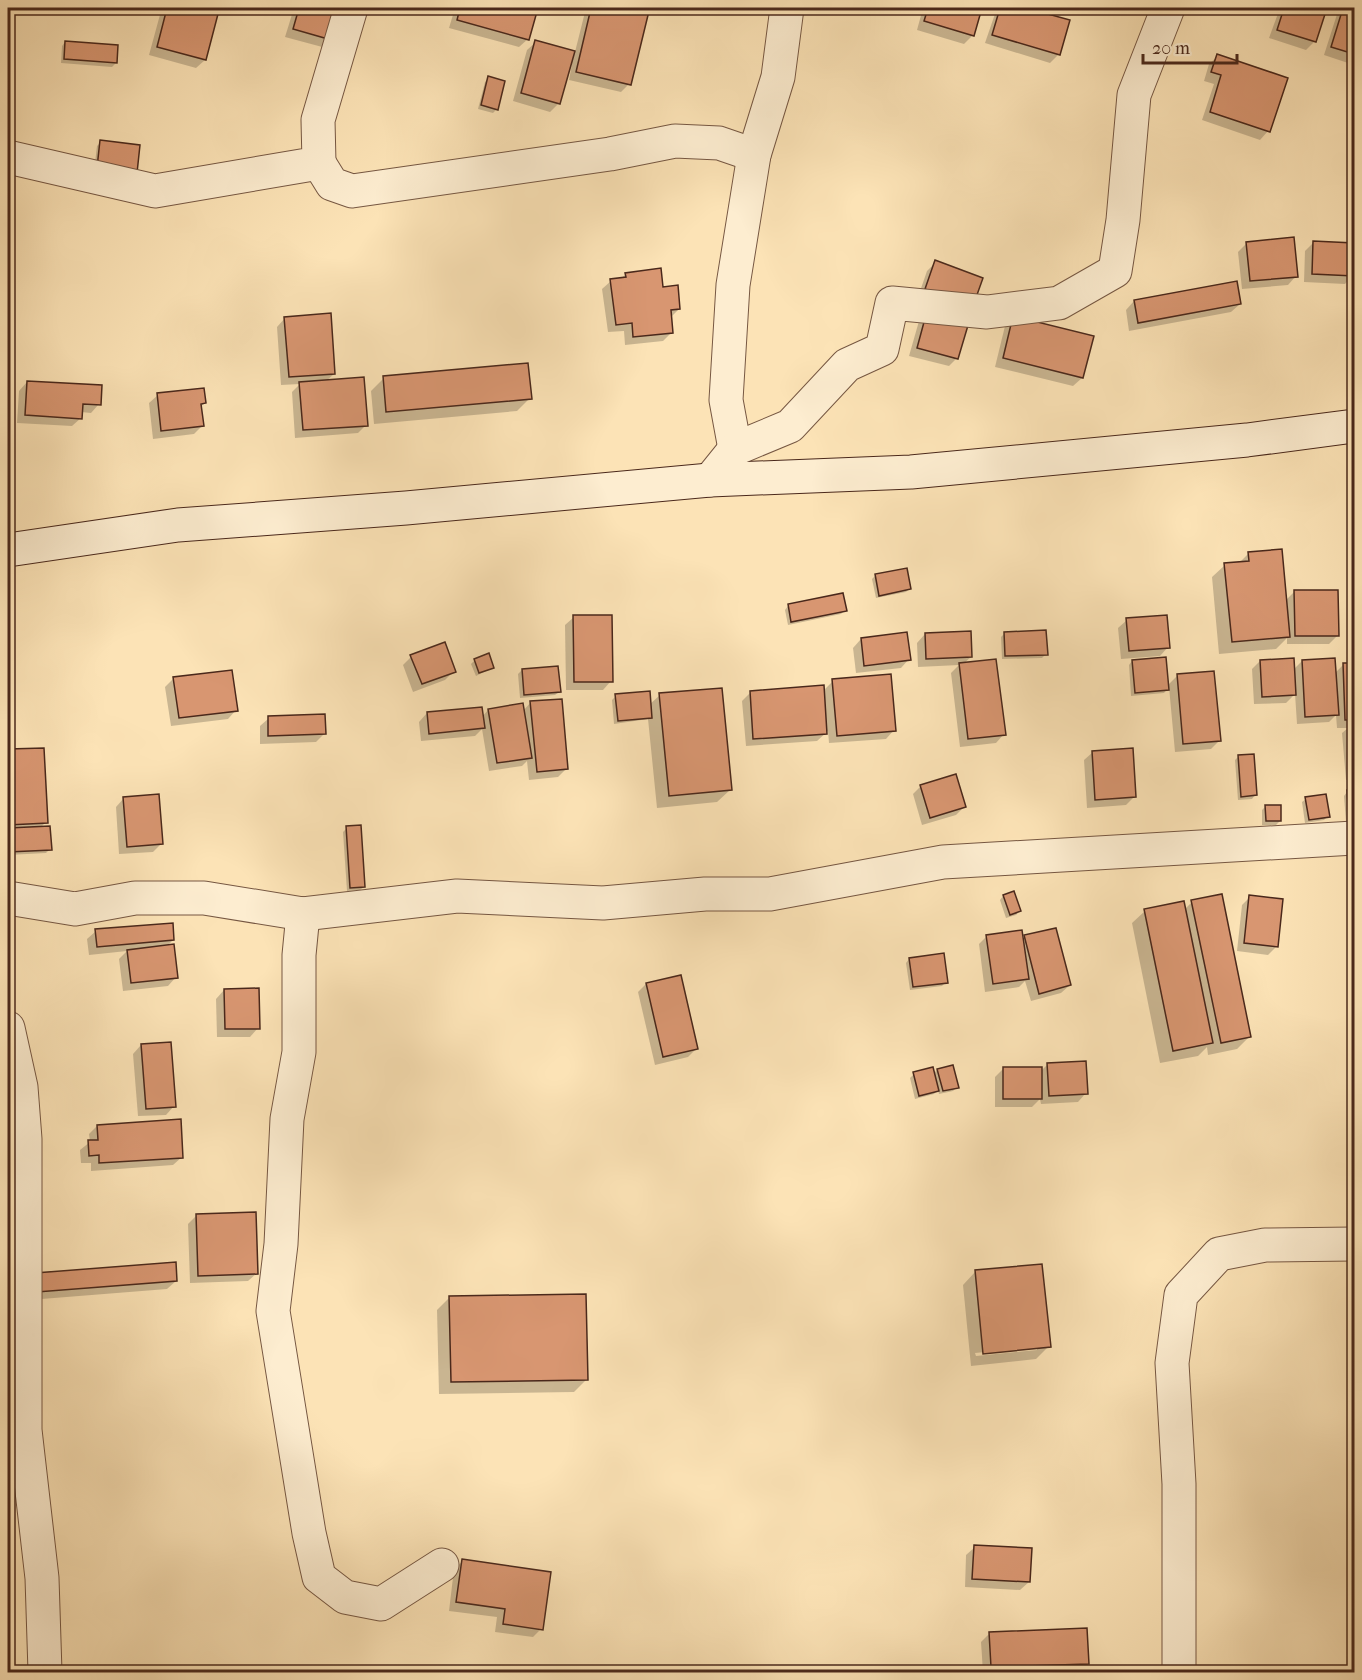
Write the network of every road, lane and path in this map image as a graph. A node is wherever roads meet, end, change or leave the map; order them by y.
1 (351, 8) edge
2 (787, 8) edge
3 (1168, 8) edge
4 (754, 155) junction
5 (8, 157) edge
6 (319, 163) junction
7 (1354, 426) edge
8 (735, 449) junction
9 (710, 480) junction
10 (8, 550) edge
11 (1354, 838) edge
12 (8, 898) edge
13 (303, 914) junction
14 (8, 1028) edge
15 (1354, 1244) edge
16 (442, 1565) dead end
17 (45, 1672) edge
18 (1179, 1672) edge

1 - 6 street
2 - 4 street
3 - 8 street
4 - 6 street
4 - 8 street
5 - 6 street
7 - 9 street
8 - 9 street
9 - 10 street
11 - 13 street
12 - 13 street
13 - 16 street
14 - 17 street
15 - 18 street

